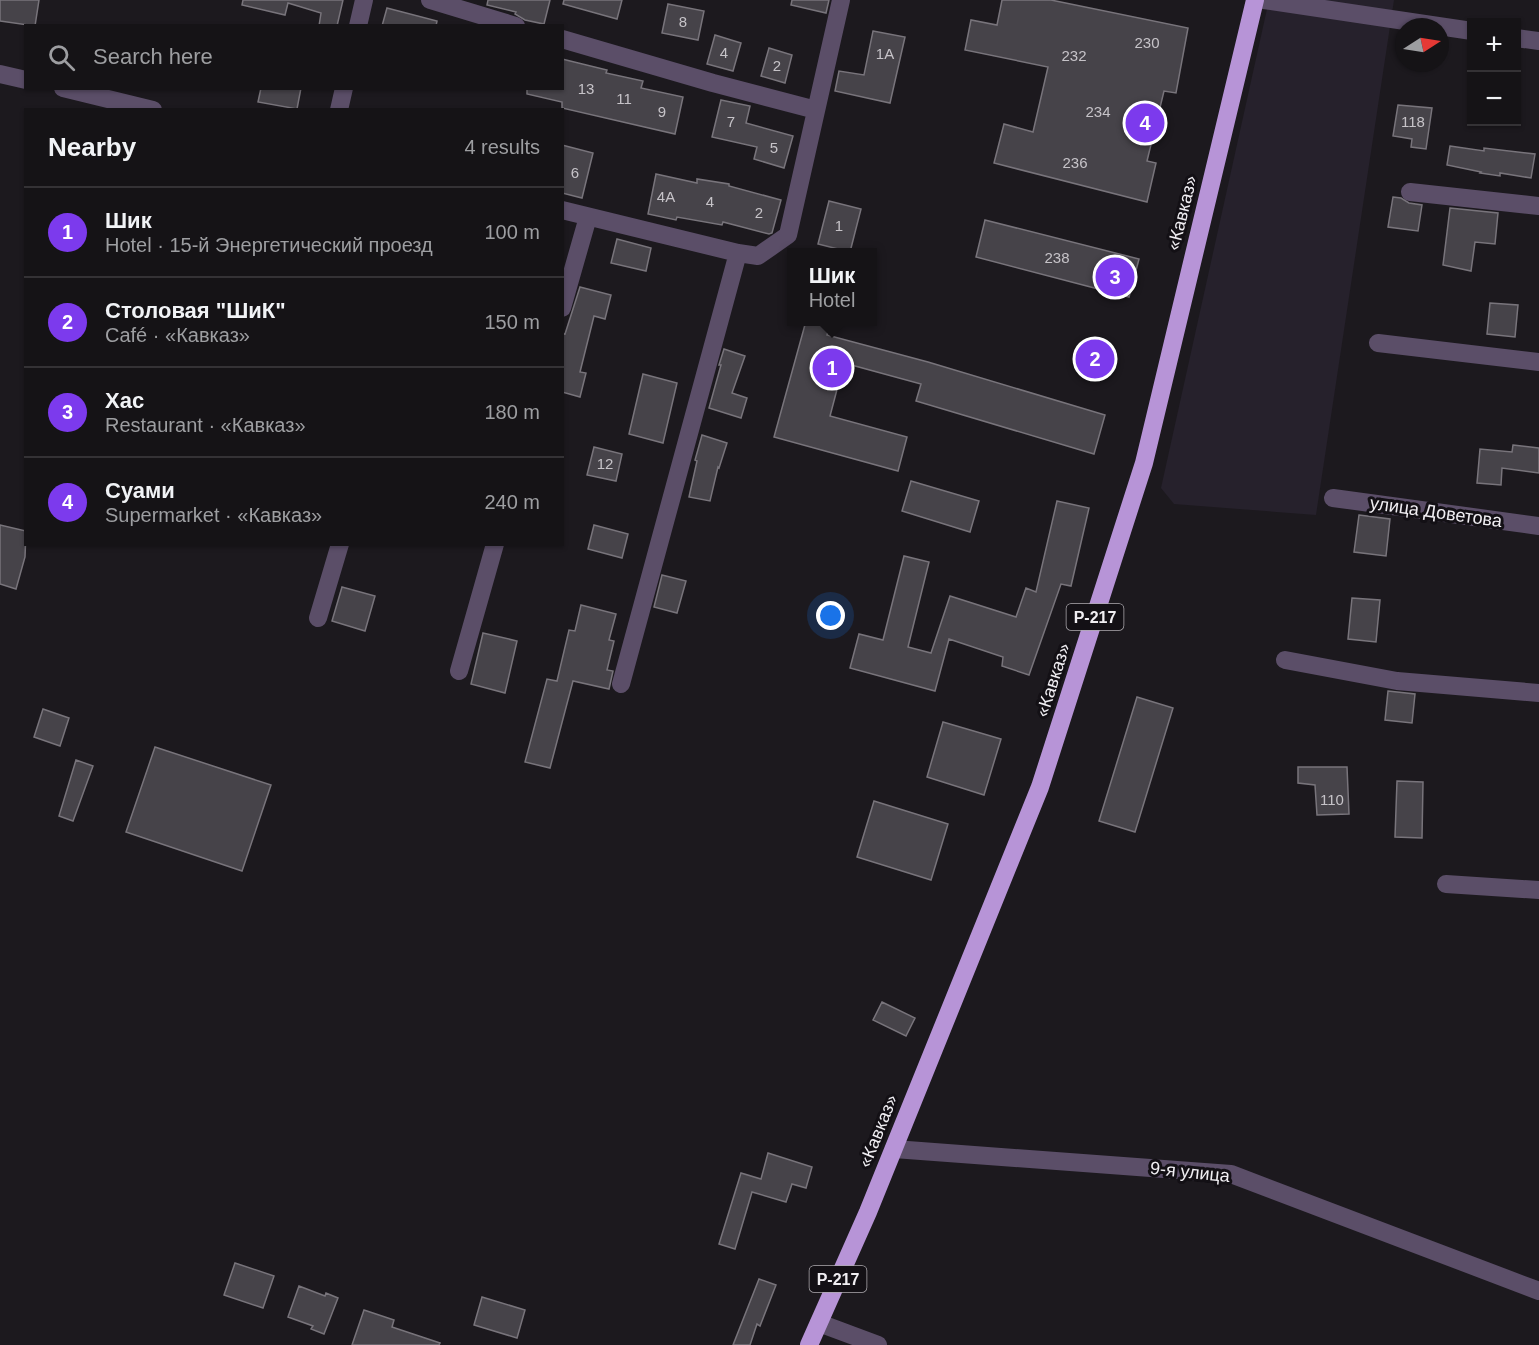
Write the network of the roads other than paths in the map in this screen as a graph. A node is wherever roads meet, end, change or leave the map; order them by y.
1 (364, 0) edge
2 (430, 0) edge
3 (841, 0) edge
4 (1255, 0) edge
5 (1264, 0) edge
6 (358, 24) edge
7 (509, 24) edge
8 (1467, 30) edge
9 (1521, 39) edge
10 (564, 40) edge
11 (1539, 41) edge
12 (0, 74) edge
13 (24, 80) edge
14 (71, 90) edge
15 (344, 90) edge
16 (145, 108) edge
17 (339, 108) edge
18 (816, 110) junction
19 (1410, 192) dead end
20 (1539, 206) edge
21 (564, 211) edge
22 (588, 217) junction
23 (738, 254) junction
24 (564, 301) edge
25 (1378, 343) dead end
26 (1539, 362) edge
27 (1333, 498) dead end
28 (1539, 526) edge
29 (339, 546) edge
30 (494, 546) edge
31 (318, 618) dead end
32 (1286, 660) dead end
33 (459, 671) dead end
34 (621, 684) dead end
35 (1539, 693) edge
36 (1446, 884) dead end
37 (1539, 890) edge
38 (894, 1149) junction
39 (1539, 1291) edge
40 (819, 1323) junction
41 (809, 1345) edge
42 (878, 1345) edge

1 - 6 street
2 - 7 street
3 - 18 street
4 - 38 highway, «Кавказ» / Р-217
5 - 8 street
9 - 11 street
10 - 18 street
12 - 13 street
14 - 16 street
15 - 17 street
18 - 23 street
19 - 20 street
21 - 22 street
22 - 23 street
22 - 24 street
23 - 34 street
25 - 26 street
27 - 28 street, улица Доветова
29 - 31 street
30 - 33 street
32 - 35 street
36 - 37 street
38 - 39 street, 9-я улица
38 - 40 highway, «Кавказ» / Р-217
40 - 41 highway, «Кавказ» / Р-217
40 - 42 street

